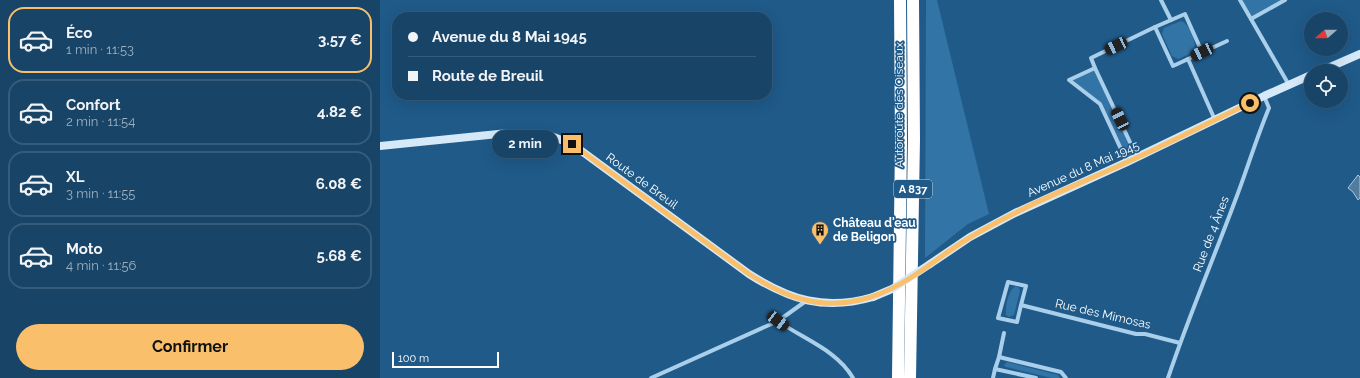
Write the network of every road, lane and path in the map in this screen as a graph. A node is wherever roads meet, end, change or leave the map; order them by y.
1 (900, 0) edge
2 (913, 0) edge
3 (1161, 0) edge
4 (1240, 0) edge
5 (1285, 0) edge
6 (1251, 19) junction
7 (1171, 20) junction
8 (1155, 27) junction
9 (1227, 41) dead end
10 (1202, 52) junction
11 (1360, 54) edge
12 (1188, 59) junction
13 (1337, 64) edge
14 (1095, 68) junction
15 (1304, 79) edge
16 (1289, 85) junction
17 (1264, 96) junction
18 (1215, 120) junction
19 (380, 146) edge
20 (1138, 157) junction
21 (1127, 162) junction
22 (873, 297) joint
23 (807, 300) junction
24 (1021, 305) junction
25 (778, 321) junction
26 (1004, 333) dead end
27 (1180, 344) junction
28 (999, 357) junction
29 (995, 369) junction
30 (651, 378) edge
31 (853, 378) edge
32 (898, 378) edge
33 (910, 378) edge
34 (993, 378) edge
35 (1036, 378) edge
36 (1066, 378) edge
37 (1168, 378) edge

1 - 32 highway, Autoroute des Oiseaux / A 837
2 - 33 highway, Autoroute des Oiseaux / A 837
3 - 7 street
4 - 6 street
5 - 6 street
6 - 16 street
7 - 8 street
7 - 10 street
8 - 12 street
8 - 14 street
9 - 10 street
10 - 12 street
11 - 13 street
12 - 18 street
14 - 20 street
14 - 21 street
15 - 16 street, Avenue du 8 Mai 1945
16 - 17 street, Avenue du 8 Mai 1945
17 - 18 street, Avenue du 8 Mai 1945
17 - 27 street, Rue de 4 Ânes
18 - 20 street, Avenue du 8 Mai 1945
19 - 23 street, Route de Breuil
20 - 21 street, Avenue du 8 Mai 1945
21 - 22 street, Avenue du 8 Mai 1945, bridge
22 - 23 street, Route de Breuil
23 - 25 street
24 - 24 street
24 - 27 street, Rue des Mimosas
25 - 30 street
25 - 31 street
26 - 28 street
27 - 37 street, Rue de 4 Ânes
28 - 29 street
28 - 36 street
29 - 34 street
29 - 35 street

